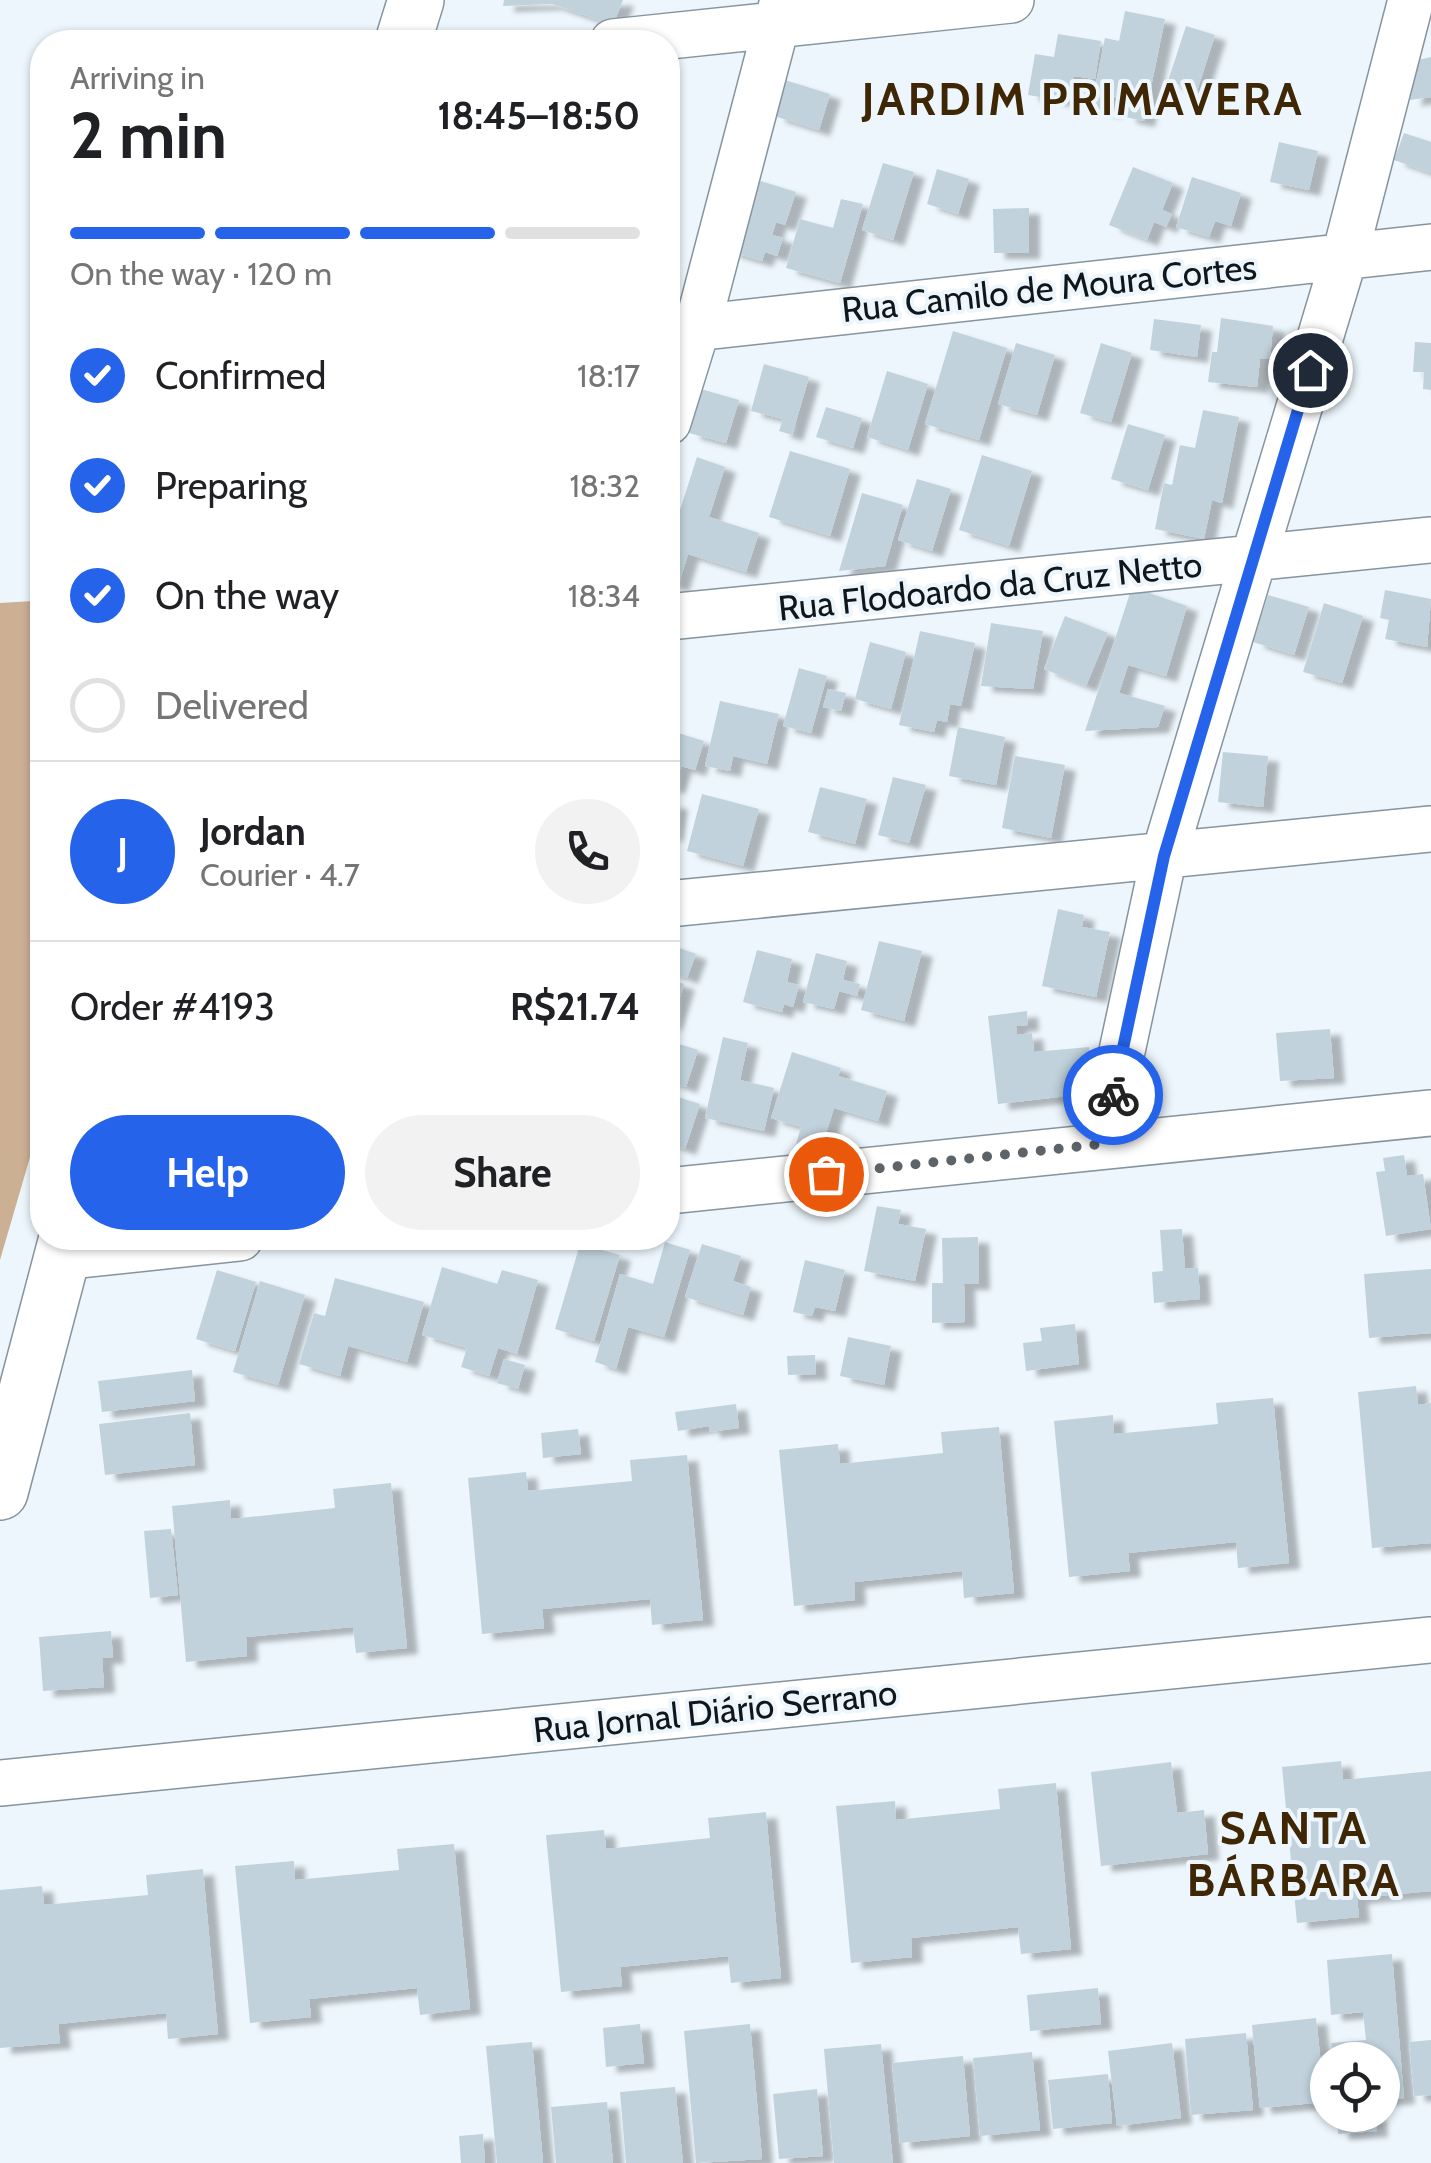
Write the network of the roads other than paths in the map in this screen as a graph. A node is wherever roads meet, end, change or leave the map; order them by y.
1 (416, 0) edge
2 (1010, 0) edge
3 (1411, 0) edge
4 (779, 13) edge
5 (407, 30) edge
6 (680, 30) edge
7 (1431, 247) edge
8 (1345, 256) junction
9 (682, 330) edge
10 (1431, 540) edge
11 (1252, 560) junction
12 (680, 616) edge
13 (1431, 829) edge
14 (1164, 856) junction
15 (680, 903) edge
16 (1431, 1113) edge
17 (1102, 1144) junction
18 (680, 1190) edge
19 (64, 1250) edge
20 (0, 1492) edge
21 (1431, 1640) edge
22 (0, 1782) edge

1 - 5 main road
2 - 4 street
3 - 8 street
4 - 6 street
4 - 9 street
7 - 8 street, Rua Camilo de Moura Cortes
8 - 9 street, Rua Camilo de Moura Cortes
8 - 11 street
10 - 11 street, Rua Flodoardo da Cruz Netto
11 - 12 street, Rua Flodoardo da Cruz Netto
11 - 14 street
13 - 14 street
14 - 15 street
14 - 17 street
16 - 17 street
17 - 18 street
19 - 20 main road
21 - 22 street, Rua Jornal Diário Serrano

